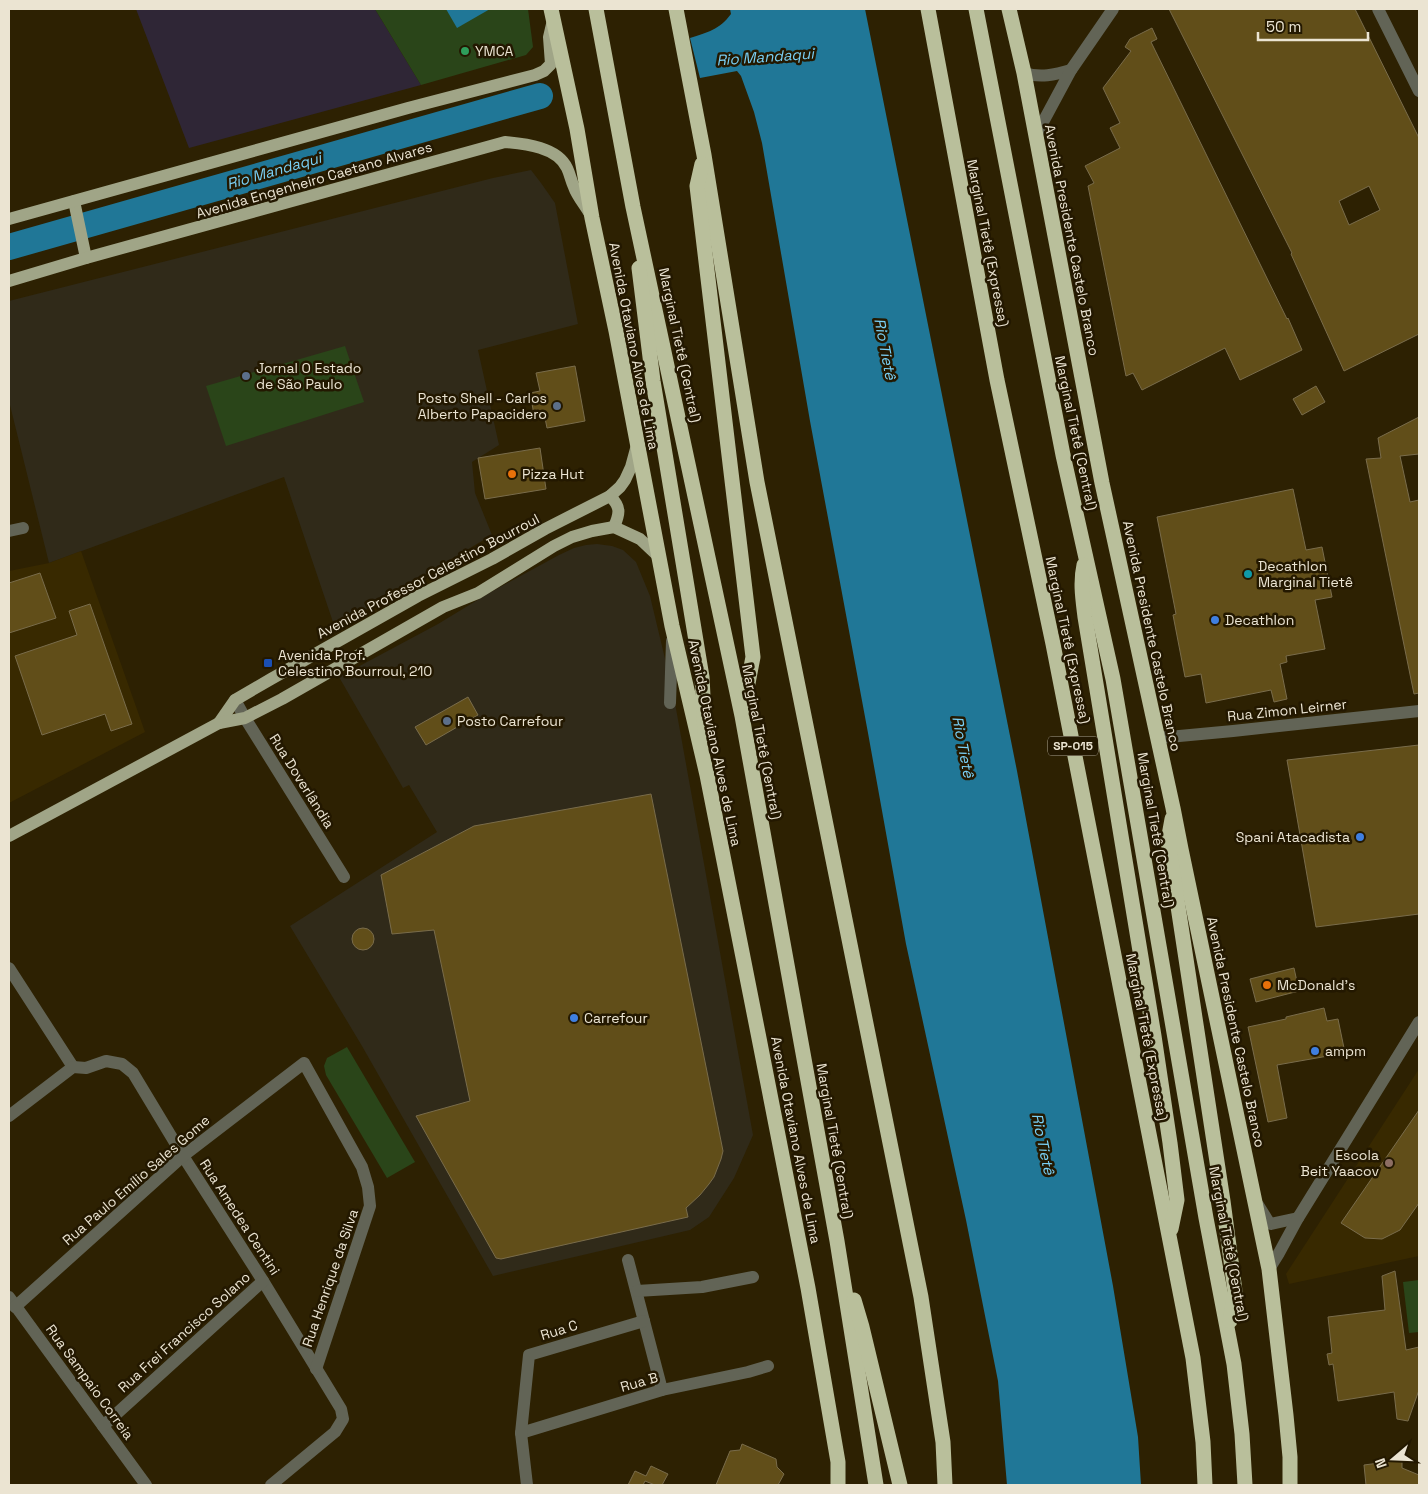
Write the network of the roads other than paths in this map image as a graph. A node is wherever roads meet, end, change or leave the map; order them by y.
1 (596, 9) edge
2 (676, 9) edge
3 (928, 9) edge
4 (976, 9) edge
5 (1009, 9) edge
6 (1113, 9) edge
7 (1378, 9) edge
8 (552, 14) edge
9 (1071, 70) junction
10 (1024, 73) junction
11 (1419, 91) edge
12 (1035, 137) junction
13 (704, 155) junction
14 (74, 201) junction
15 (633, 207) junction
16 (592, 218) junction
17 (9, 219) edge
18 (86, 258) junction
19 (9, 281) edge
20 (637, 445) junction
21 (610, 496) junction
22 (614, 527) junction
23 (23, 528) dead end
24 (9, 531) edge
25 (658, 556) junction
26 (1087, 557) junction
27 (492, 559) junction
28 (449, 580) junction
29 (483, 590) junction
30 (418, 596) junction
31 (456, 601) junction
32 (672, 626) junction
33 (235, 700) junction
34 (670, 703) dead end
35 (1419, 711) edge
36 (742, 716) junction
37 (245, 718) junction
38 (219, 723) junction
39 (1158, 738) junction
40 (707, 775) junction
41 (1174, 808) junction
42 (9, 836) edge
43 (344, 877) dead end
44 (9, 968) edge
45 (1419, 1022) edge
46 (304, 1063) joint
47 (73, 1067) junction
48 (9, 1116) edge
49 (183, 1156) junction
50 (1254, 1199) junction
51 (1298, 1218) junction
52 (1170, 1238) junction
53 (837, 1241) junction
54 (628, 1260) dead end
55 (1269, 1269) junction
56 (753, 1277) dead end
57 (263, 1281) junction
58 (636, 1291) junction
59 (12, 1302) edge
60 (644, 1321) junction
61 (1228, 1329) junction
62 (768, 1366) dead end
63 (316, 1368) junction
64 (662, 1390) junction
65 (103, 1426) junction
66 (521, 1433) junction
67 (146, 1485) edge
68 (271, 1485) edge
69 (527, 1485) edge
70 (840, 1485) edge
71 (876, 1485) edge
72 (900, 1485) edge
73 (945, 1485) edge
74 (1205, 1485) edge
75 (1245, 1485) edge
76 (1290, 1485) edge

1 - 15 highway, Marginal Tietê (Central)
2 - 13 highway
3 - 52 highway, Marginal Tietê (Expressa) / SP-015
4 - 26 highway, Marginal Tietê (Central)
5 - 10 highway, Avenida Presidente Castelo Branco
6 - 9 street
7 - 11 street
8 - 14 main road
8 - 16 highway, Avenida Otaviano Alves de Lima
9 - 10 street
9 - 12 street
10 - 12 highway, Avenida Presidente Castelo Branco
12 - 39 highway, Avenida Presidente Castelo Branco
13 - 36 highway
13 - 73 highway
14 - 17 main road
14 - 18 main road
15 - 36 highway, Marginal Tietê (Central)
15 - 40 highway
16 - 18 main road, Avenida Engenheiro Caetano Alvares
16 - 20 highway, Avenida Otaviano Alves de Lima
18 - 19 main road, Avenida Engenheiro Caetano Alvares
20 - 21 main road, Avenida Professor Celestino Bourroul
20 - 25 highway, Avenida Otaviano Alves de Lima
21 - 22 main road
21 - 27 main road, Avenida Professor Celestino Bourroul
22 - 25 main road
22 - 29 main road, Avenida Professor Celestino Bourroul
23 - 24 street
25 - 32 highway, Avenida Otaviano Alves de Lima
26 - 52 highway
26 - 61 highway, Marginal Tietê (Central)
27 - 28 main road, Avenida Professor Celestino Bourroul
27 - 29 main road
28 - 29 main road
28 - 30 main road, Avenida Professor Celestino Bourroul
29 - 31 main road, Avenida Professor Celestino Bourroul
30 - 31 main road
30 - 33 main road, Avenida Professor Celestino Bourroul
31 - 37 main road, Avenida Professor Celestino Bourroul
32 - 34 street
32 - 40 highway, Avenida Otaviano Alves de Lima
33 - 37 street, Rua Doverlândia
33 - 38 main road, Avenida Professor Celestino Bourroul
35 - 39 street, Rua Zimon Leirner
36 - 53 highway, Marginal Tietê (Central)
37 - 38 main road, Avenida Professor Celestino Bourroul
37 - 43 street, Rua Doverlândia
38 - 42 main road, Avenida Professor Celestino Bourroul
39 - 41 highway, Avenida Presidente Castelo Branco
40 - 70 highway, Avenida Otaviano Alves de Lima
41 - 50 highway, Avenida Presidente Castelo Branco
41 - 61 highway
44 - 47 street
45 - 51 street
46 - 49 street, Rua Paulo Emílio Sales Gome
46 - 63 street, Rua Henrique da Silva
47 - 48 street
47 - 49 street, Rua Amedea Centini
49 - 57 street, Rua Amedea Centini
49 - 59 street, Rua Paulo Emílio Sales Gome
50 - 51 street
50 - 55 highway, Avenida Presidente Castelo Branco
51 - 55 street
52 - 74 highway, Marginal Tietê (Expressa) / SP-015
53 - 71 highway, Marginal Tietê (Central)
53 - 72 highway
54 - 58 street
55 - 76 highway, Avenida Presidente Castelo Branco
56 - 58 street
57 - 63 street, Rua Amedea Centini
57 - 65 street, Rua Frei Francisco Solano
58 - 60 street
59 - 65 street, Rua Sampaio Correia
60 - 64 street
60 - 66 street, Rua C
61 - 75 highway, Marginal Tietê (Central)
62 - 64 street, Rua B
63 - 68 street, Rua Amedea Centini
64 - 66 street, Rua B
65 - 67 street, Rua Sampaio Correia
66 - 69 street

